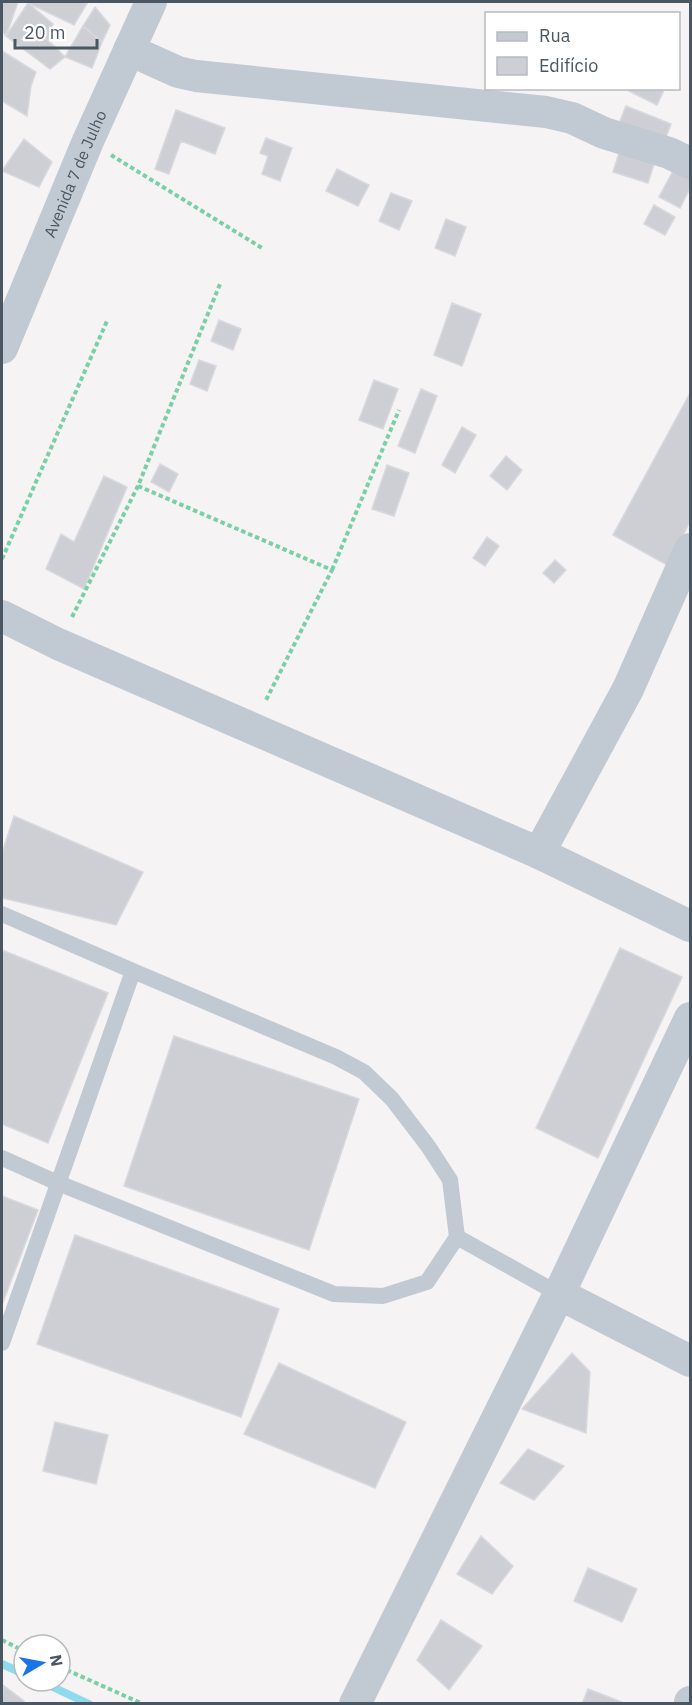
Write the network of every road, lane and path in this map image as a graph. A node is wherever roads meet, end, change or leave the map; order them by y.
1 (151, 2) edge
2 (129, 50) junction
3 (88, 141) junction
4 (690, 163) edge
5 (262, 248) dead end
6 (219, 284) dead end
7 (107, 321) dead end
8 (3, 339) edge
9 (399, 410) dead end
10 (138, 486) junction
11 (690, 549) edge
12 (2, 559) edge
13 (332, 570) junction
14 (2, 616) edge
15 (58, 644) junction
16 (252, 729) junction
17 (539, 853) junction
18 (2, 914) edge
19 (690, 926) edge
20 (133, 971) junction
21 (690, 1018) edge
22 (2, 1158) edge
23 (58, 1183) junction
24 (457, 1237) junction
25 (559, 1294) junction
26 (2, 1343) edge
27 (690, 1361) edge
28 (72, 1672) edge
29 (143, 1704) edge
30 (356, 1704) edge

1 - 2 street, Avenida 7 de Julho
2 - 3 street, Avenida 7 de Julho
2 - 4 street
3 - 5 path
3 - 8 street, Avenida 7 de Julho
6 - 10 path
7 - 12 path
9 - 13 path
10 - 13 path
10 - 15 path
11 - 17 street
13 - 16 path
14 - 15 street
15 - 16 street
16 - 17 street
17 - 19 street
18 - 20 lane
20 - 23 lane
20 - 24 lane
21 - 25 street
22 - 23 lane
23 - 24 lane
23 - 26 lane
24 - 25 lane
25 - 27 street
25 - 30 street
28 - 29 path

